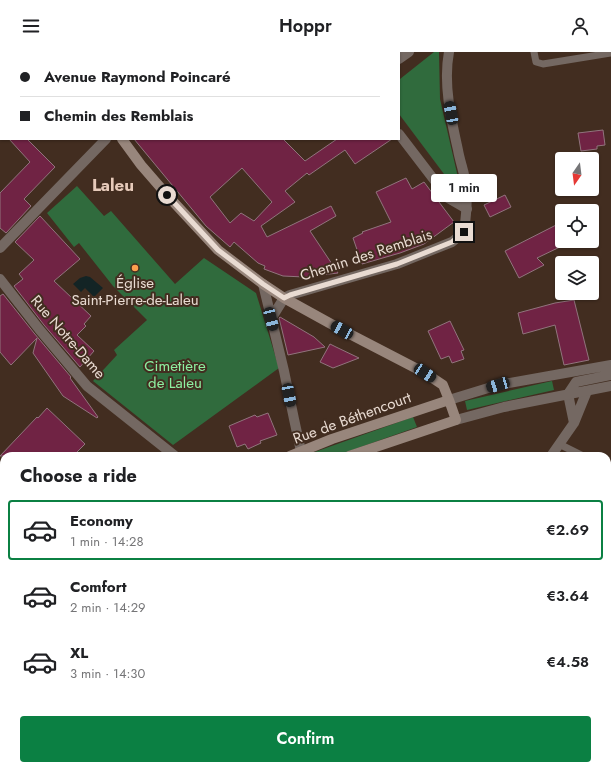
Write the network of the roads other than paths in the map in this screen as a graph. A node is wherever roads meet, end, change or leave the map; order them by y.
1 (409, 52) edge
2 (449, 52) edge
3 (534, 52) edge
4 (611, 54) edge
5 (400, 58) edge
6 (400, 135) edge
7 (105, 140) edge
8 (123, 140) edge
9 (467, 209) junction
10 (0, 248) edge
11 (2, 284) edge
12 (263, 284) junction
13 (284, 298) junction
14 (271, 319) junction
15 (611, 365) edge
16 (611, 375) edge
17 (611, 386) edge
18 (587, 391) junction
19 (568, 394) junction
20 (449, 400) junction
21 (456, 420) junction
22 (574, 423) junction
23 (559, 444) junction
24 (170, 452) edge
25 (302, 452) edge
26 (306, 452) edge
27 (361, 452) edge
28 (554, 452) edge
29 (575, 452) edge

1 - 5 street
2 - 9 street, Chemin des Remblais
3 - 4 lane
6 - 9 street
7 - 10 street
8 - 12 main road
9 - 13 street, Chemin des Remblais
11 - 24 street, Rue Notre-Dame
12 - 13 main road
12 - 14 street
13 - 14 street
13 - 20 main road
14 - 25 street
15 - 20 street, Rue de Béthencourt
16 - 19 street
17 - 18 street
18 - 19 street
18 - 22 street
19 - 21 street
19 - 22 street
20 - 21 main road
20 - 26 main road, Rue de Béthencourt
21 - 27 main road
22 - 23 street
23 - 28 street
23 - 29 lane

